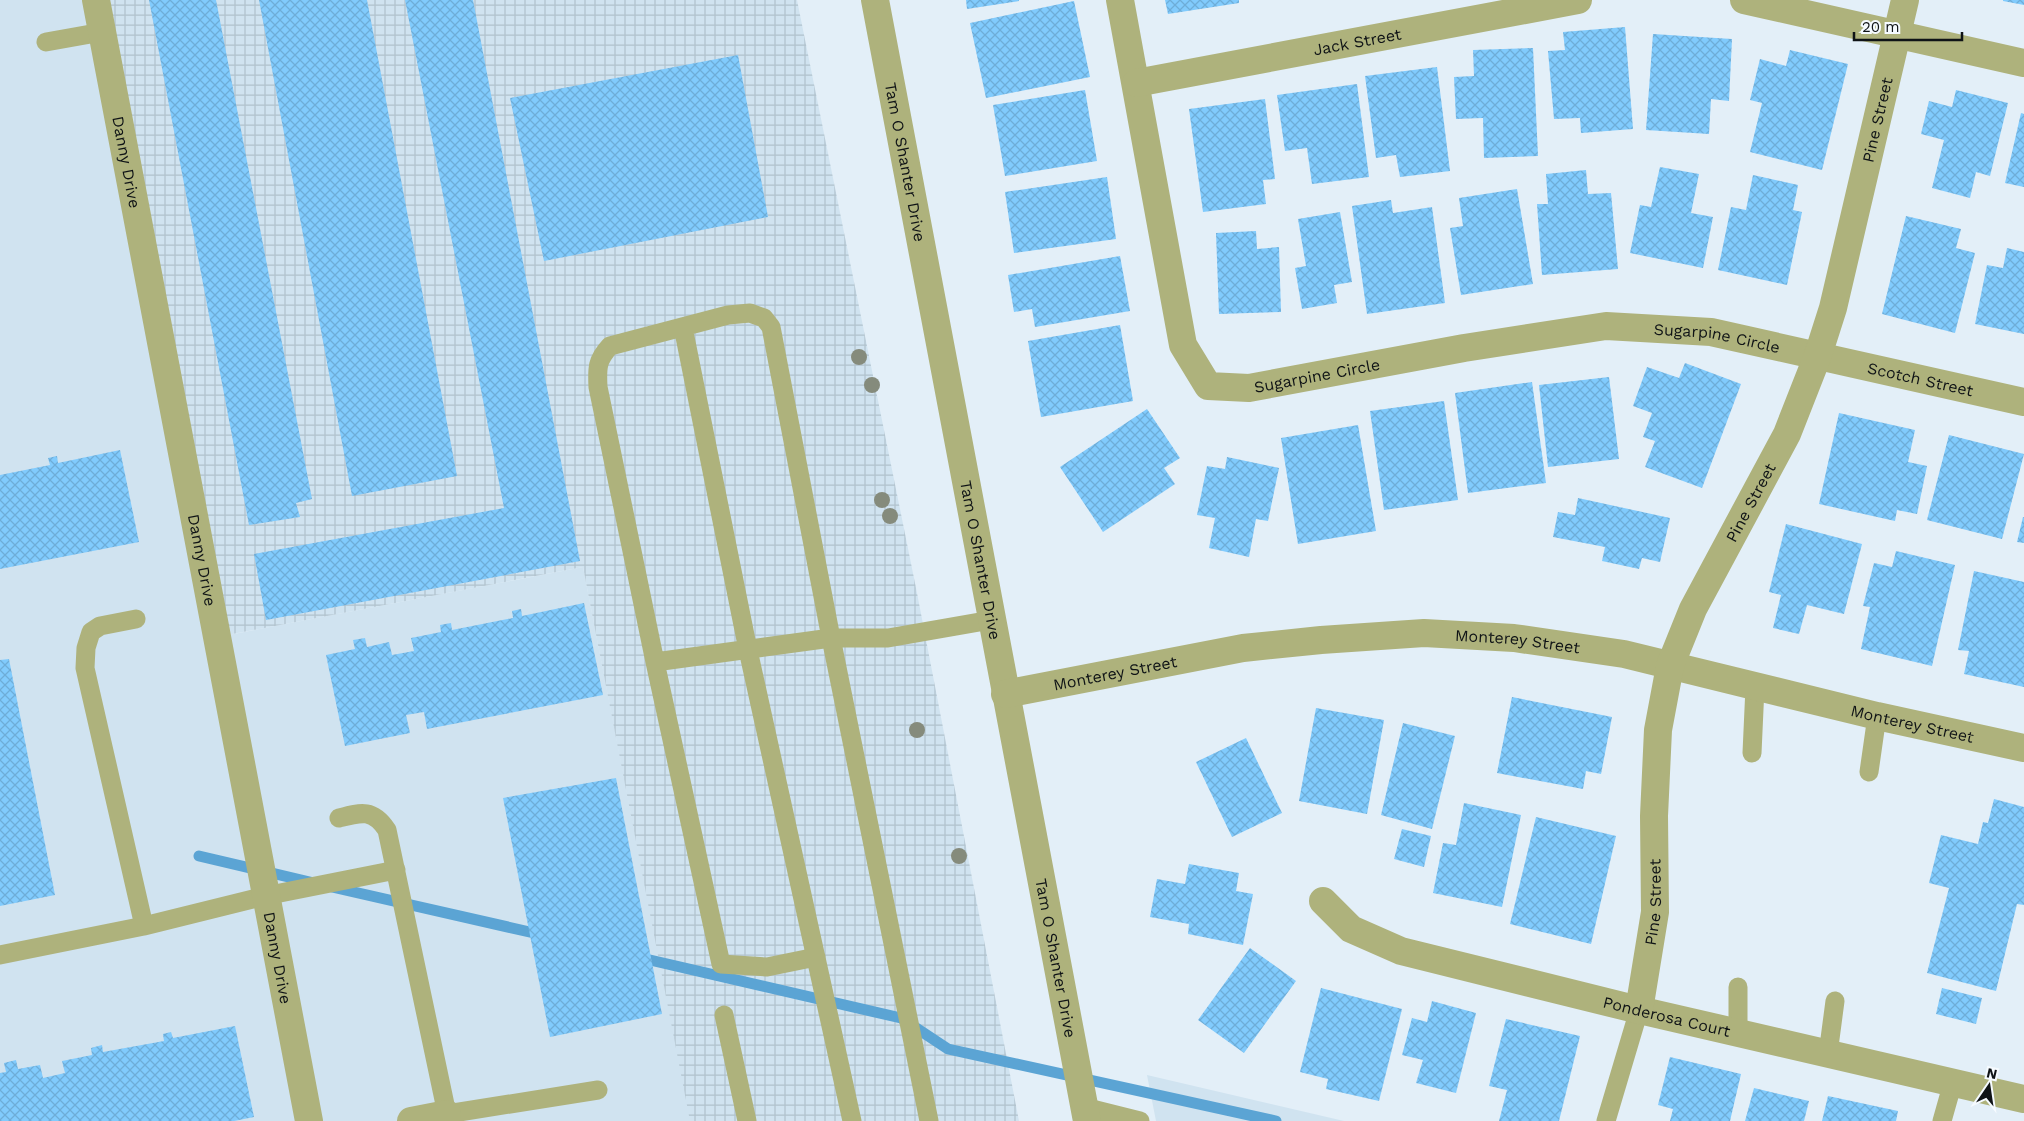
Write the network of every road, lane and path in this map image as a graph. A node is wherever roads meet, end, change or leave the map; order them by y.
1 (96, 0) edge
2 (875, 0) edge
3 (1120, 0) edge
4 (1578, 0) edge
5 (1744, 0) edge
6 (1905, 0) edge
7 (102, 32) junction
8 (1897, 34) junction
9 (46, 42) dead end
10 (2024, 63) edge
11 (1136, 83) junction
12 (683, 326) junction
13 (1818, 356) junction
14 (2024, 402) edge
15 (136, 619) dead end
16 (992, 620) junction
17 (831, 638) junction
18 (748, 650) junction
19 (655, 662) junction
20 (1670, 666) junction
21 (1755, 687) junction
22 (1005, 694) junction
23 (1877, 716) junction
24 (2024, 748) edge
25 (1752, 752) dead end
26 (1869, 772) dead end
27 (339, 818) dead end
28 (396, 870) junction
29 (265, 896) junction
30 (1323, 901) dead end
31 (144, 926) junction
32 (0, 955) edge
33 (816, 957) junction
34 (1738, 987) dead end
35 (1835, 1000) dead end
36 (1639, 1010) junction
37 (724, 1015) dead end
38 (1738, 1033) junction
39 (1828, 1054) junction
40 (1953, 1082) junction
41 (598, 1090) dead end
42 (2024, 1099) edge
43 (447, 1114) junction
44 (1086, 1114) edge
45 (308, 1121) edge
46 (411, 1121) edge
47 (747, 1121) edge
48 (852, 1121) edge
49 (929, 1121) edge
50 (1140, 1121) edge
51 (1606, 1121) edge
52 (1942, 1121) edge

1 - 7 street, Danny Drive
2 - 16 street, Tam O Shanter Drive
3 - 11 street, Sugarpine Circle
4 - 11 street, Jack Street
5 - 8 street
6 - 8 street, Pine Street
7 - 9 lane
7 - 29 street, Danny Drive
8 - 10 street
8 - 13 street, Pine Street
11 - 13 street, Sugarpine Circle
12 - 17 lane
12 - 18 lane
12 - 19 lane
13 - 14 street, Scotch Street
13 - 20 street, Pine Street
15 - 31 lane
16 - 17 lane
16 - 22 street, Tam O Shanter Drive
17 - 18 lane
17 - 49 lane
18 - 19 lane
18 - 33 lane
19 - 33 lane
20 - 21 street, Monterey Street
20 - 22 street, Monterey Street
20 - 36 street, Pine Street
21 - 23 street, Monterey Street
21 - 25 lane
22 - 44 street, Tam O Shanter Drive
23 - 24 street, Monterey Street
23 - 26 lane
27 - 28 lane
28 - 29 lane
28 - 43 lane
29 - 31 lane
29 - 45 street, Danny Drive
30 - 36 street, Ponderosa Court
31 - 32 lane
33 - 48 lane
34 - 38 lane
35 - 39 lane
36 - 38 street, Ponderosa Court
36 - 51 lane
37 - 47 lane
38 - 39 street, Ponderosa Court
39 - 40 street, Ponderosa Court
40 - 42 street, Ponderosa Court
40 - 52 lane
41 - 43 lane
43 - 46 street
44 - 50 lane

